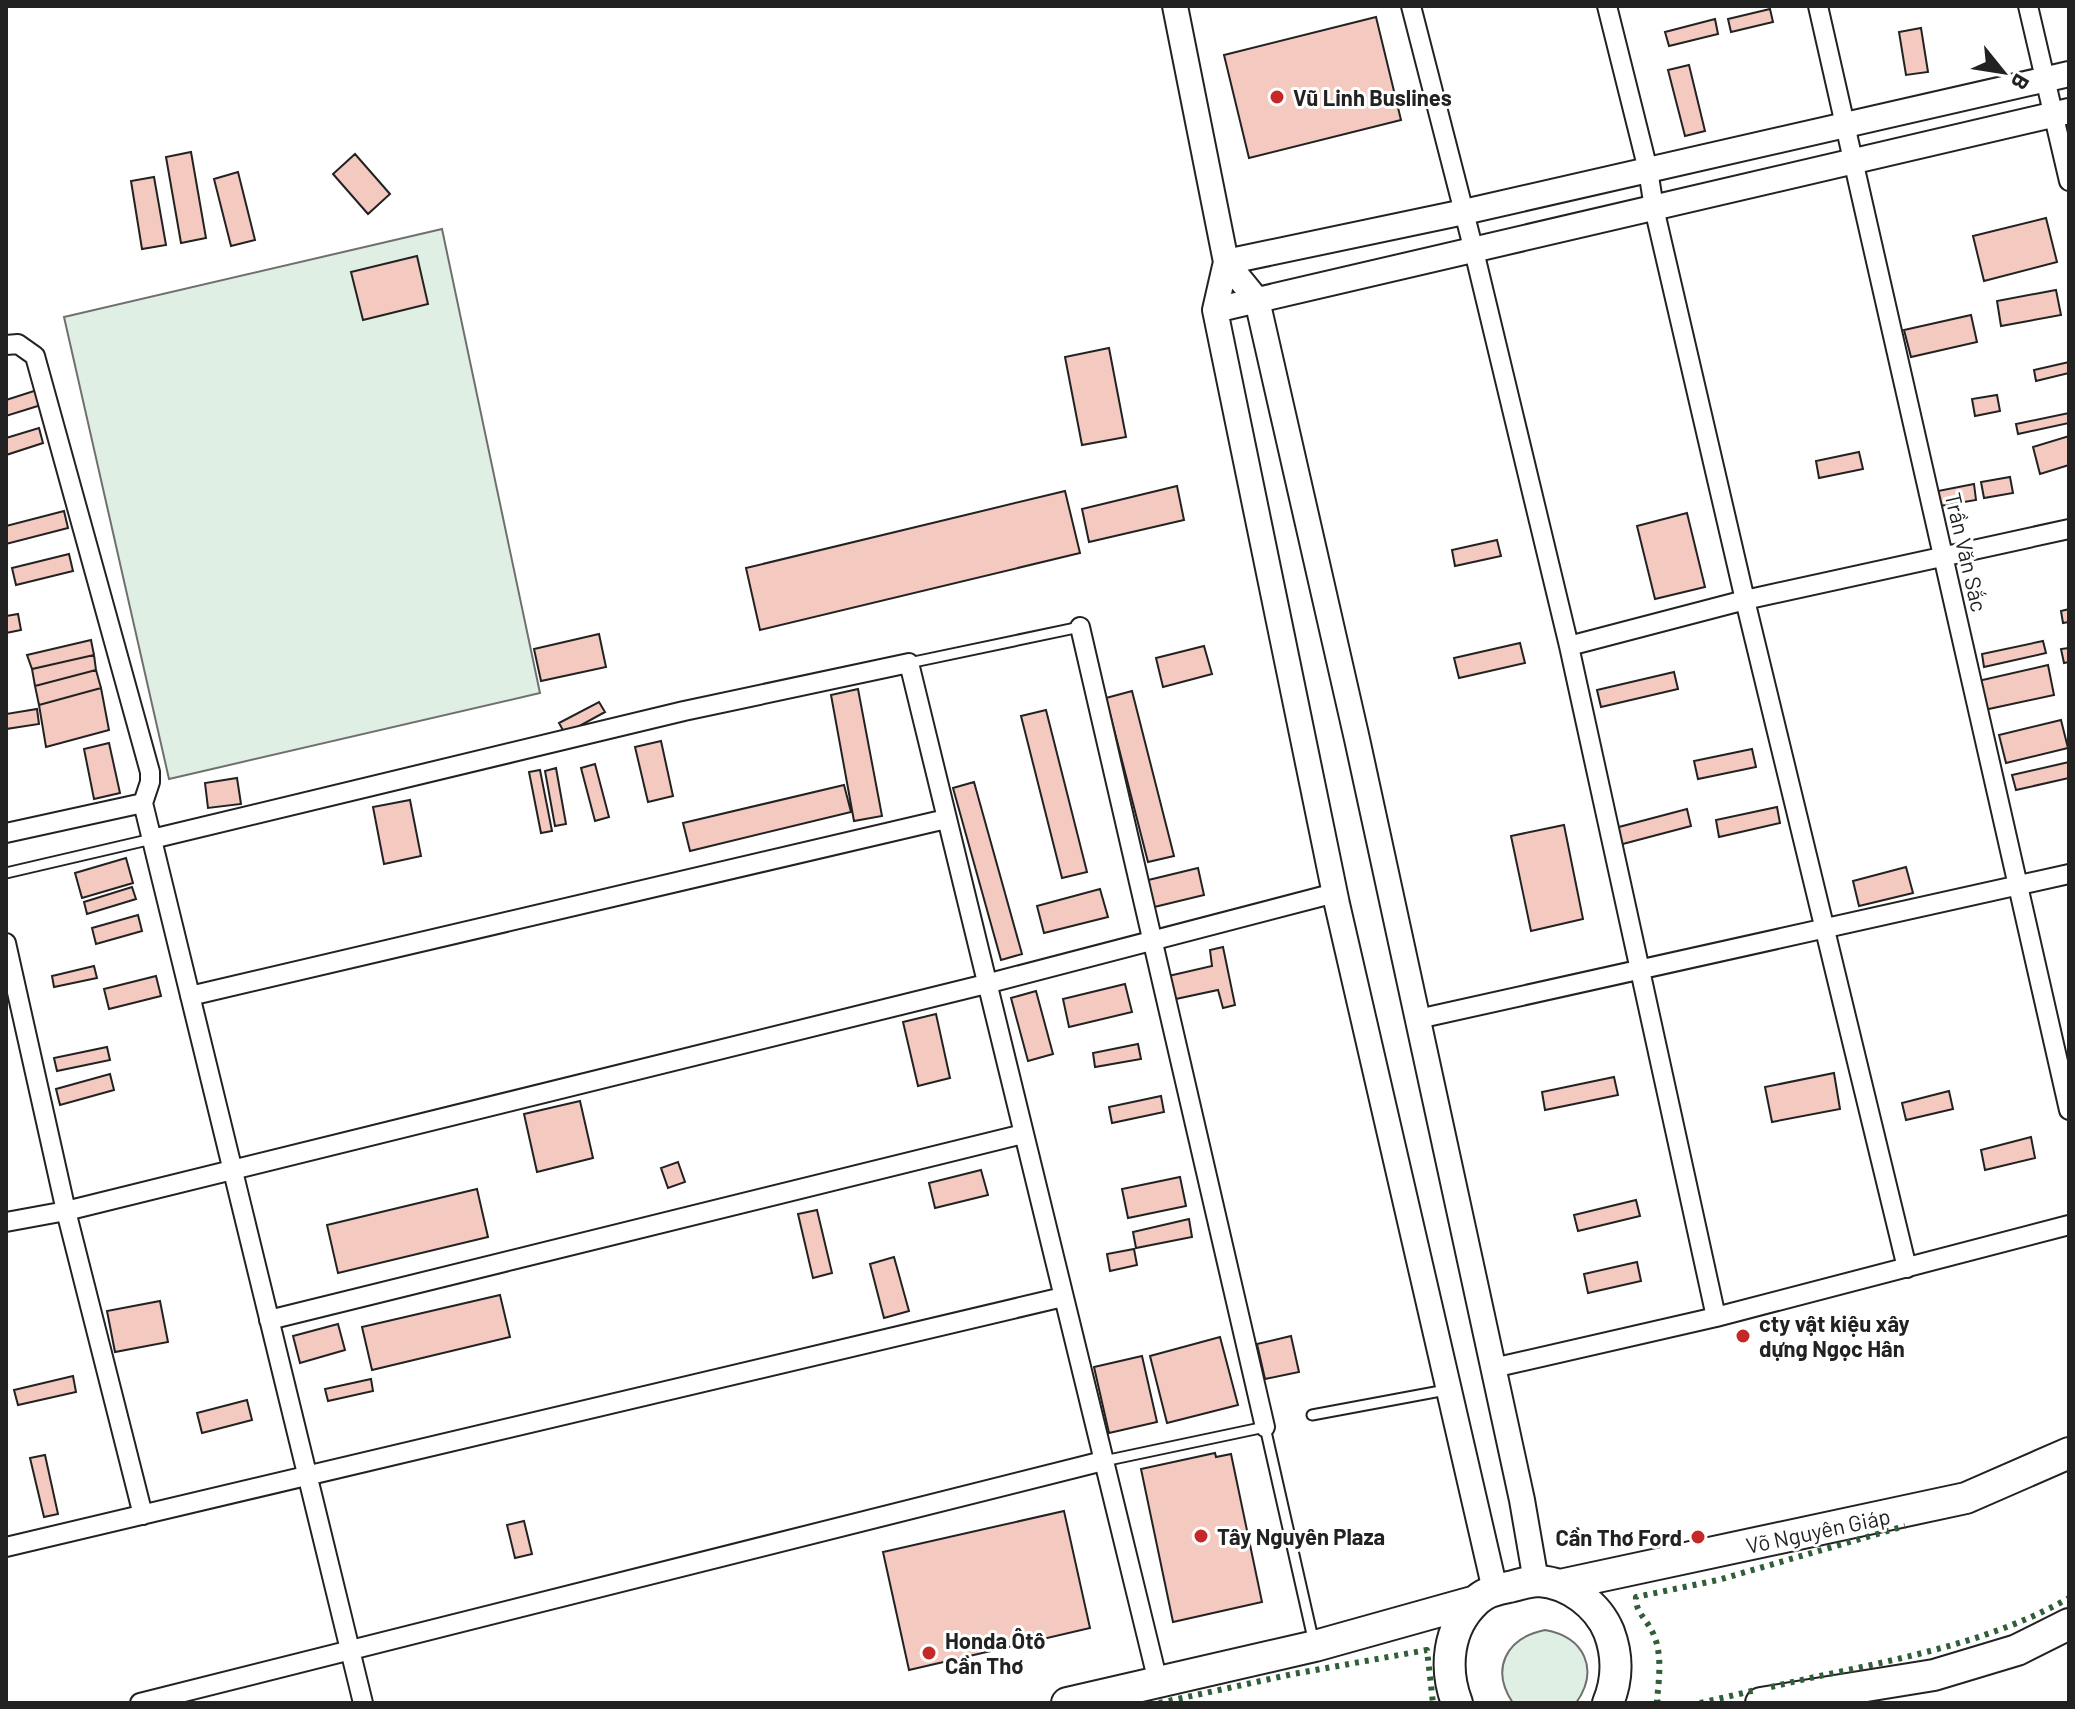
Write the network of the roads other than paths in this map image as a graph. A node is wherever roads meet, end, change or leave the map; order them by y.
1 (1175, 6) edge
2 (1411, 6) edge
3 (1607, 6) edge
4 (1818, 6) edge
5 (2028, 6) edge
6 (2069, 74) edge
7 (2045, 80) junction
8 (2062, 113) edge
9 (1845, 124) junction
10 (1852, 163) junction
11 (1648, 170) junction
12 (2069, 181) edge
13 (1654, 208) junction
14 (1464, 212) junction
15 (1474, 251) junction
16 (1226, 262) junction
17 (1257, 300) junction
18 (1215, 310) junction
19 (6, 345) edge
20 (2069, 529) edge
21 (1943, 557) junction
22 (1745, 600) junction
23 (1080, 627) joint
24 (1569, 646) junction
25 (909, 663) junction
26 (143, 803) junction
27 (946, 819) junction
28 (6, 833) edge
29 (152, 839) junction
30 (6, 873) edge
31 (2069, 874) edge
32 (2018, 886) junction
33 (1335, 893) junction
34 (1825, 929) junction
35 (1153, 940) junction
36 (6, 943) edge
37 (1641, 971) junction
38 (986, 984) junction
39 (190, 996) junction
40 (1418, 1019) junction
41 (2069, 1110) edge
42 (1023, 1134) junction
43 (234, 1168) junction
44 (66, 1211) junction
45 (6, 1222) edge
46 (2069, 1225) edge
47 (1907, 1268) junction
48 (1063, 1297) junction
49 (1716, 1317) junction
50 (269, 1320) junction
51 (1493, 1368) junction
52 (1449, 1389) junction
53 (1312, 1415) dead end
54 (1265, 1427) junction
55 (2069, 1453) edge
56 (1103, 1461) junction
57 (307, 1476) junction
58 (143, 1515) junction
59 (6, 1547) edge
60 (1548, 1583) junction
61 (1486, 1595) junction
62 (2069, 1624) edge
63 (1315, 1646) junction
64 (350, 1650) junction
65 (1158, 1682) junction
66 (140, 1703) edge
67 (363, 1703) edge
68 (1067, 1703) edge
69 (1457, 1703) edge
70 (1608, 1703) edge
71 (1761, 1703) edge

1 - 16 street
2 - 14 street
3 - 11 street
4 - 9 street, Trần Văn Sắc
5 - 7 street
6 - 7 street
7 - 8 street
7 - 9 street
8 - 10 street
8 - 12 street
9 - 10 street, Trần Văn Sắc
9 - 11 street
10 - 13 street
10 - 21 street, Trần Văn Sắc
11 - 13 street
11 - 14 street
13 - 15 street
13 - 22 street
14 - 15 street
14 - 16 street
15 - 17 street
15 - 24 street
16 - 17 street
16 - 18 street
17 - 18 street
17 - 40 street
18 - 33 street
19 - 26 street
20 - 21 street
21 - 22 street
21 - 32 street, Trần Văn Sắc
22 - 24 street
22 - 34 street
23 - 25 lane
23 - 35 street
24 - 37 street
25 - 27 street
25 - 29 street
26 - 28 street
26 - 29 street
27 - 38 street
27 - 39 street
29 - 30 lane
29 - 39 street
31 - 32 street
32 - 34 street
32 - 41 street, Trần Văn Sắc
33 - 35 street
33 - 52 street
34 - 37 street
34 - 47 street
35 - 38 street
35 - 54 street
36 - 44 street
37 - 40 street
37 - 49 street
38 - 42 street
38 - 43 street
39 - 43 street
40 - 51 street
42 - 48 street
42 - 50 street
43 - 44 street
43 - 50 street
44 - 45 street
44 - 58 street
46 - 47 street
47 - 49 street
48 - 56 street
48 - 57 street
49 - 51 street
50 - 57 street
51 - 60 street
52 - 53 lane
52 - 61 street
54 - 56 lane
54 - 63 lane
55 - 60 highway, Võ Nguyên Giáp
56 - 64 street
56 - 65 street
57 - 58 street
57 - 64 street
58 - 59 street
60 - 61 highway, Võ Nguyên Giáp
60 - 70 highway
61 - 63 highway
61 - 69 highway
62 - 71 highway
63 - 65 highway
64 - 66 street
64 - 67 street
65 - 68 highway

